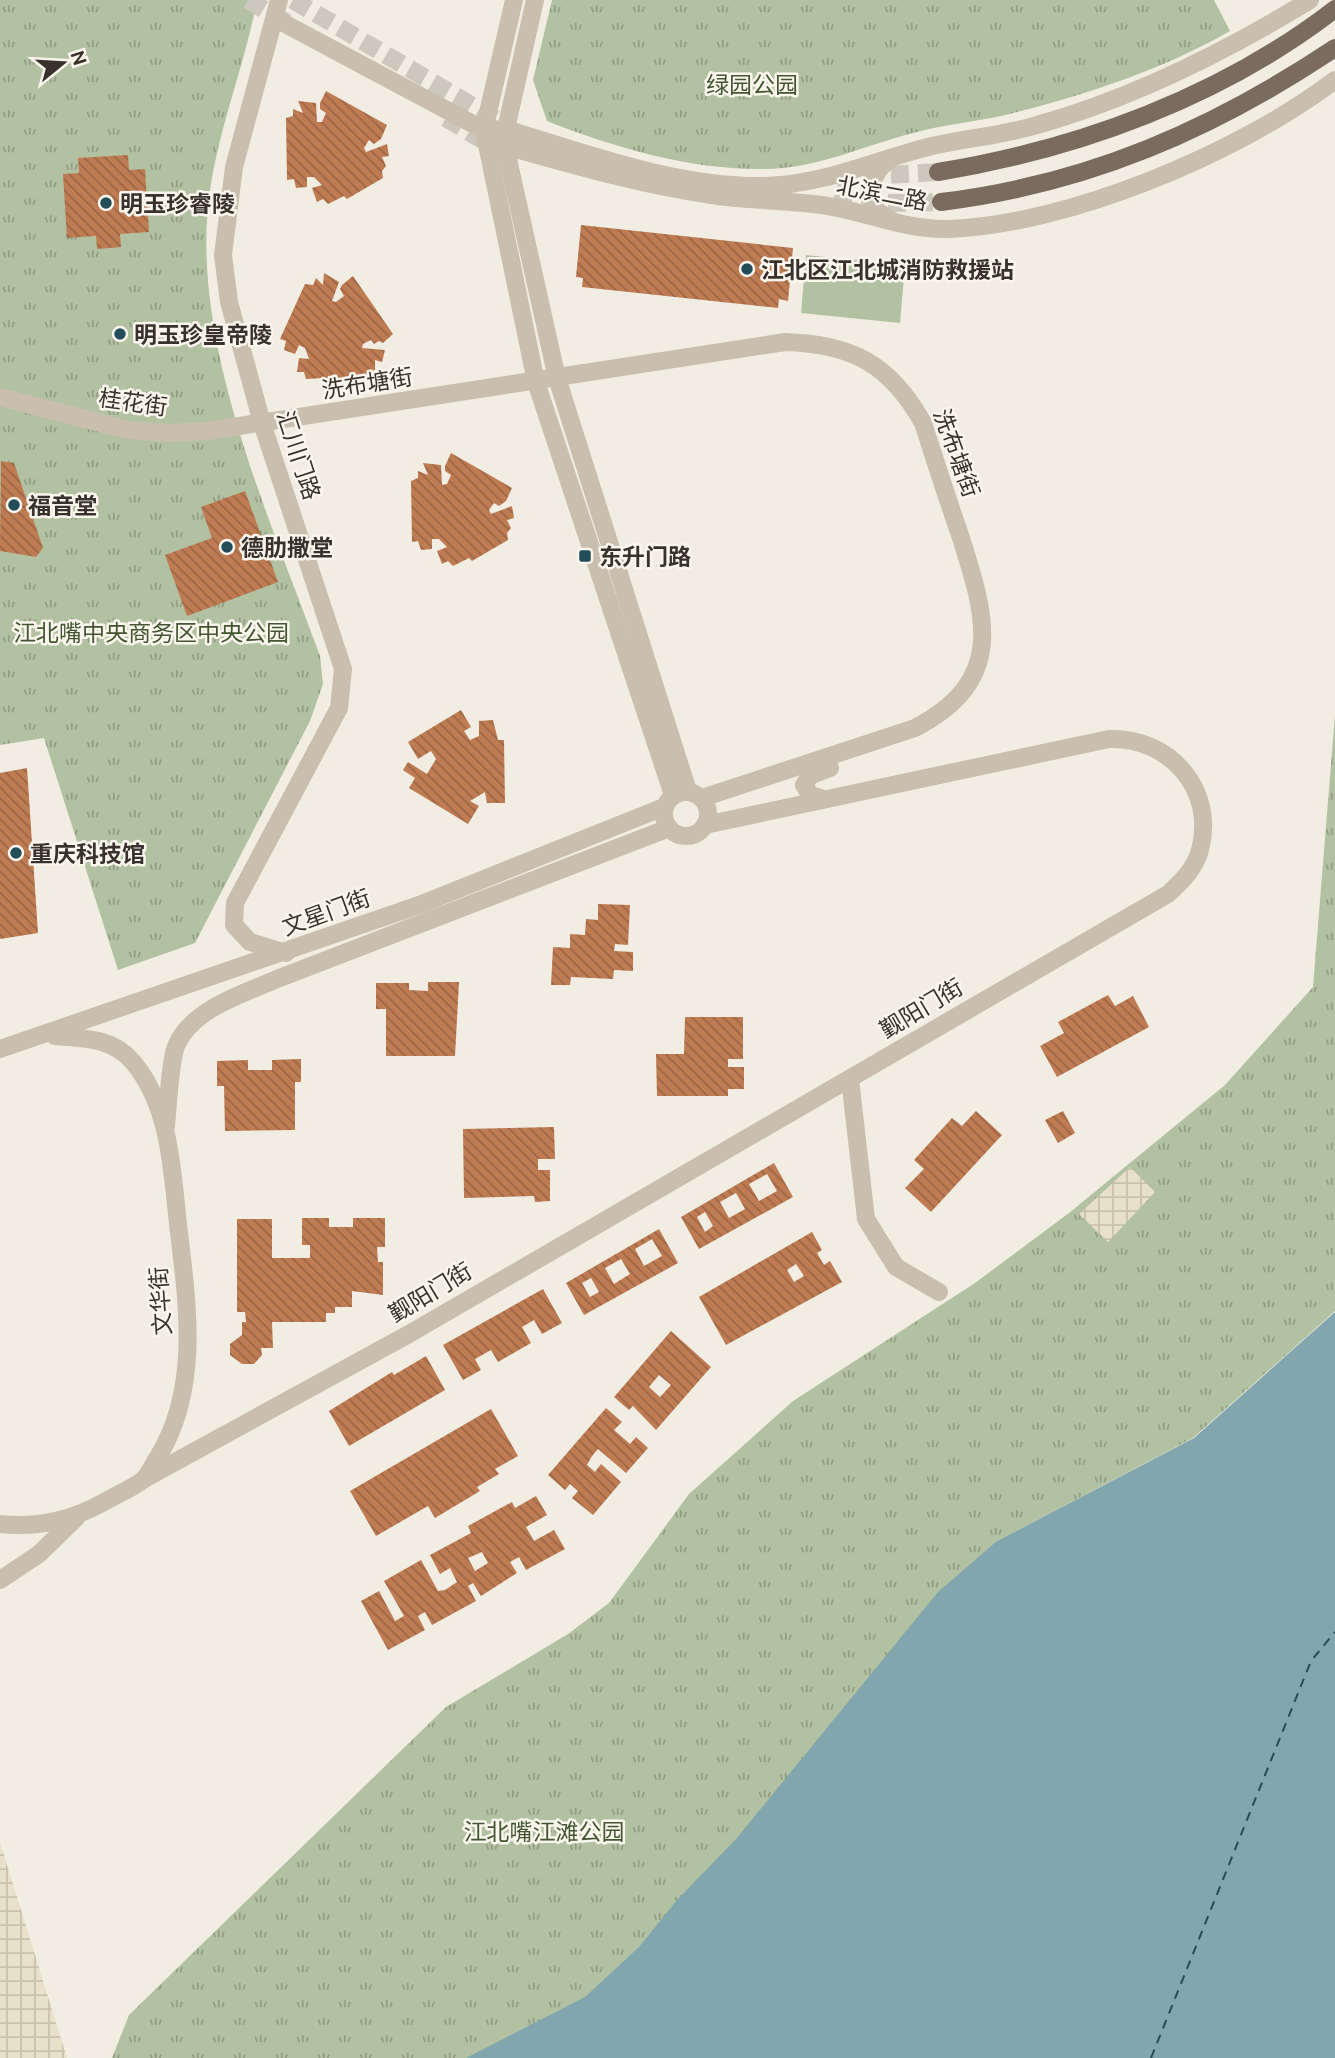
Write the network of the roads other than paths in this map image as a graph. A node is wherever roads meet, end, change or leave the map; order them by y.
1 (279, 0) edge
2 (514, 0) edge
3 (535, 0) edge
4 (1310, 0) edge
5 (1335, 9) edge
6 (276, 19) junction
7 (1335, 48) edge
8 (1335, 80) edge
9 (484, 130) junction
10 (506, 138) junction
11 (892, 157) junction
12 (938, 172) tunnel mouth
13 (941, 202) tunnel mouth
14 (903, 225) junction
15 (557, 379) junction
16 (536, 382) junction
17 (0, 397) edge
18 (262, 424) junction
19 (876, 742) junction
20 (681, 798) junction
21 (824, 799) junction
22 (705, 825) junction
23 (668, 828) junction
24 (286, 953) junction
25 (43, 1035) junction
26 (0, 1049) edge
27 (850, 1079) junction
28 (166, 1129) junction
29 (939, 1292) dead end
30 (144, 1479) junction
31 (77, 1517) junction
32 (0, 1524) edge
33 (0, 1580) edge

1 - 6 street, 汇川门路
2 - 9 street
3 - 10 street
4 - 11 street, 北滨二路
5 - 12 main road, 北滨二路
6 - 9 street
6 - 18 street, 汇川门路
7 - 13 main road, 北滨二路
8 - 14 street, 北滨二路
9 - 10 street, 北滨二路
9 - 16 street
10 - 11 street, 北滨二路
10 - 14 street, 北滨二路
10 - 15 street
11 - 14 street
15 - 16 street, 洗布塘街
15 - 19 street, 洗布塘街
15 - 20 street
16 - 18 street, 洗布塘街
16 - 20 street
17 - 18 street, 桂花街
18 - 24 street, 汇川门路
19 - 20 street, 洗布塘街
19 - 21 street
20 - 22 street
20 - 23 street
20 - 24 street, 文星门街
21 - 22 street, 觐阳门街
21 - 27 street, 觐阳门街
22 - 23 street, 觐阳门街
23 - 28 street, 文星门街
24 - 25 street, 文星门街
25 - 26 street, 文星门街
25 - 28 street, 文华街
27 - 29 street
27 - 30 street, 觐阳门街
28 - 30 street, 文华街
30 - 31 street, 文华街
31 - 32 street, 文华街
31 - 33 street

